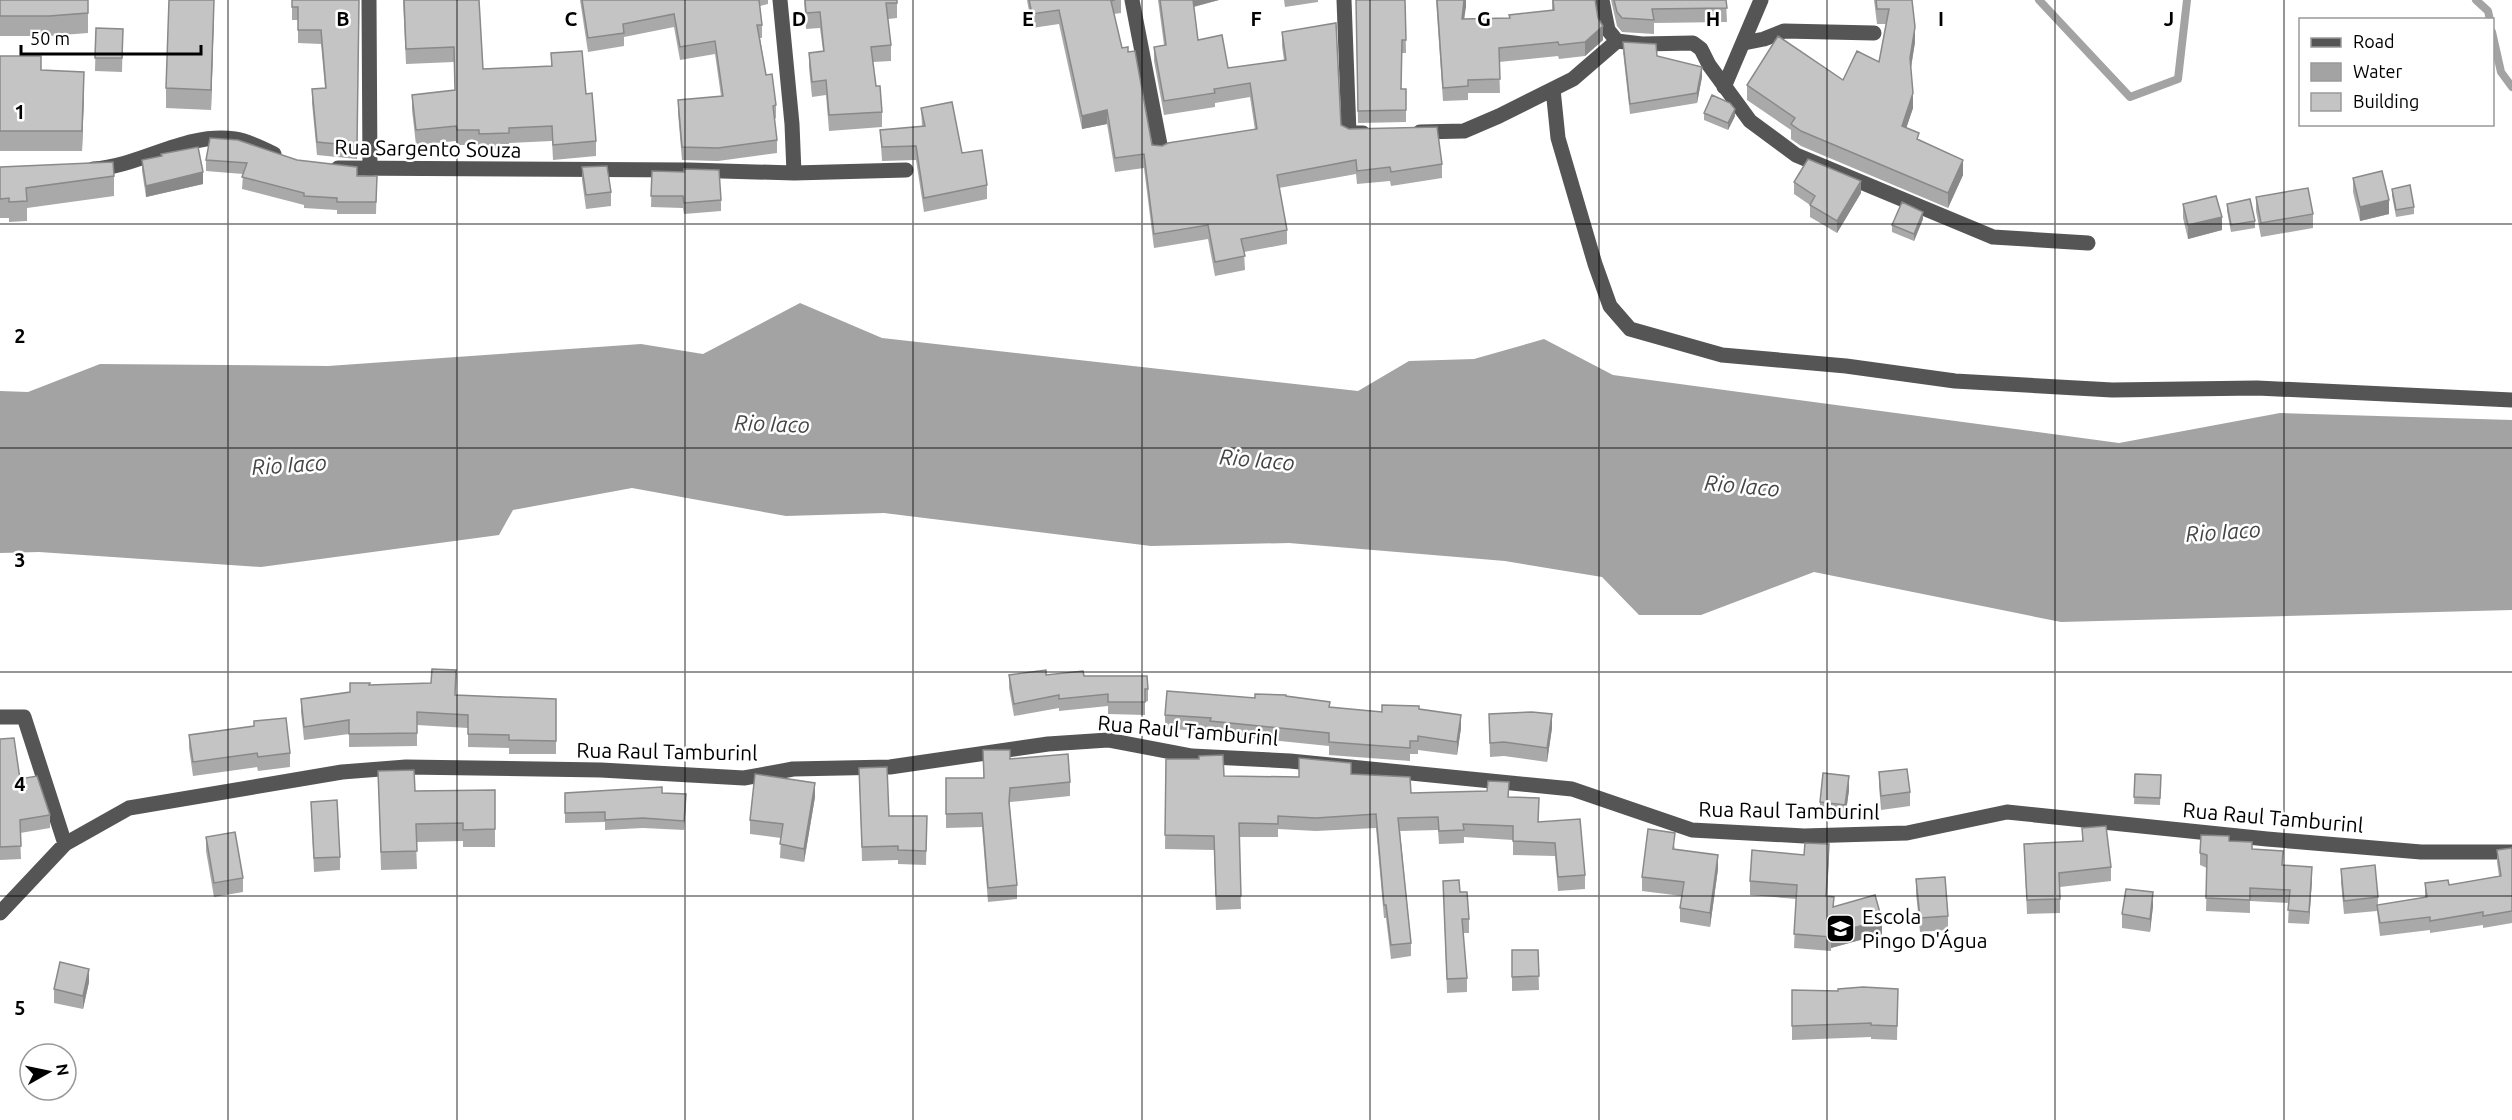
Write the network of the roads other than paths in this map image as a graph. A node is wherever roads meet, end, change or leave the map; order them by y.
1 (369, 0) edge
2 (780, 0) edge
3 (1132, 0) edge
4 (1344, 0) edge
5 (1602, 0) edge
6 (1761, 0) edge
7 (1874, 33) dead end
8 (1617, 41) junction
9 (1744, 43) junction
10 (1724, 87) junction
11 (1553, 88) junction
12 (1409, 133) edge
13 (1377, 134) edge
14 (1161, 150) edge
15 (284, 158) edge
16 (323, 167) edge
17 (83, 169) edge
18 (370, 169) junction
19 (906, 170) dead end
20 (794, 173) junction
21 (2088, 243) dead end
22 (2512, 400) edge
23 (0, 717) edge
24 (65, 844) junction
25 (2512, 852) edge
26 (0, 913) edge

1 - 18 street
2 - 20 street
3 - 14 street
4 - 13 street
5 - 8 street
6 - 9 street
7 - 9 street
8 - 10 street
8 - 11 street
9 - 10 street
10 - 21 street
11 - 12 street
11 - 22 street
15 - 17 street
16 - 18 street, Rua Sargento Souza
18 - 20 street, Rua Sargento Souza
19 - 20 street, Rua Sargento Souza
23 - 24 street
24 - 25 street, Rua Raul Tamburinl
24 - 26 street, Rua Raul Tamburinl

